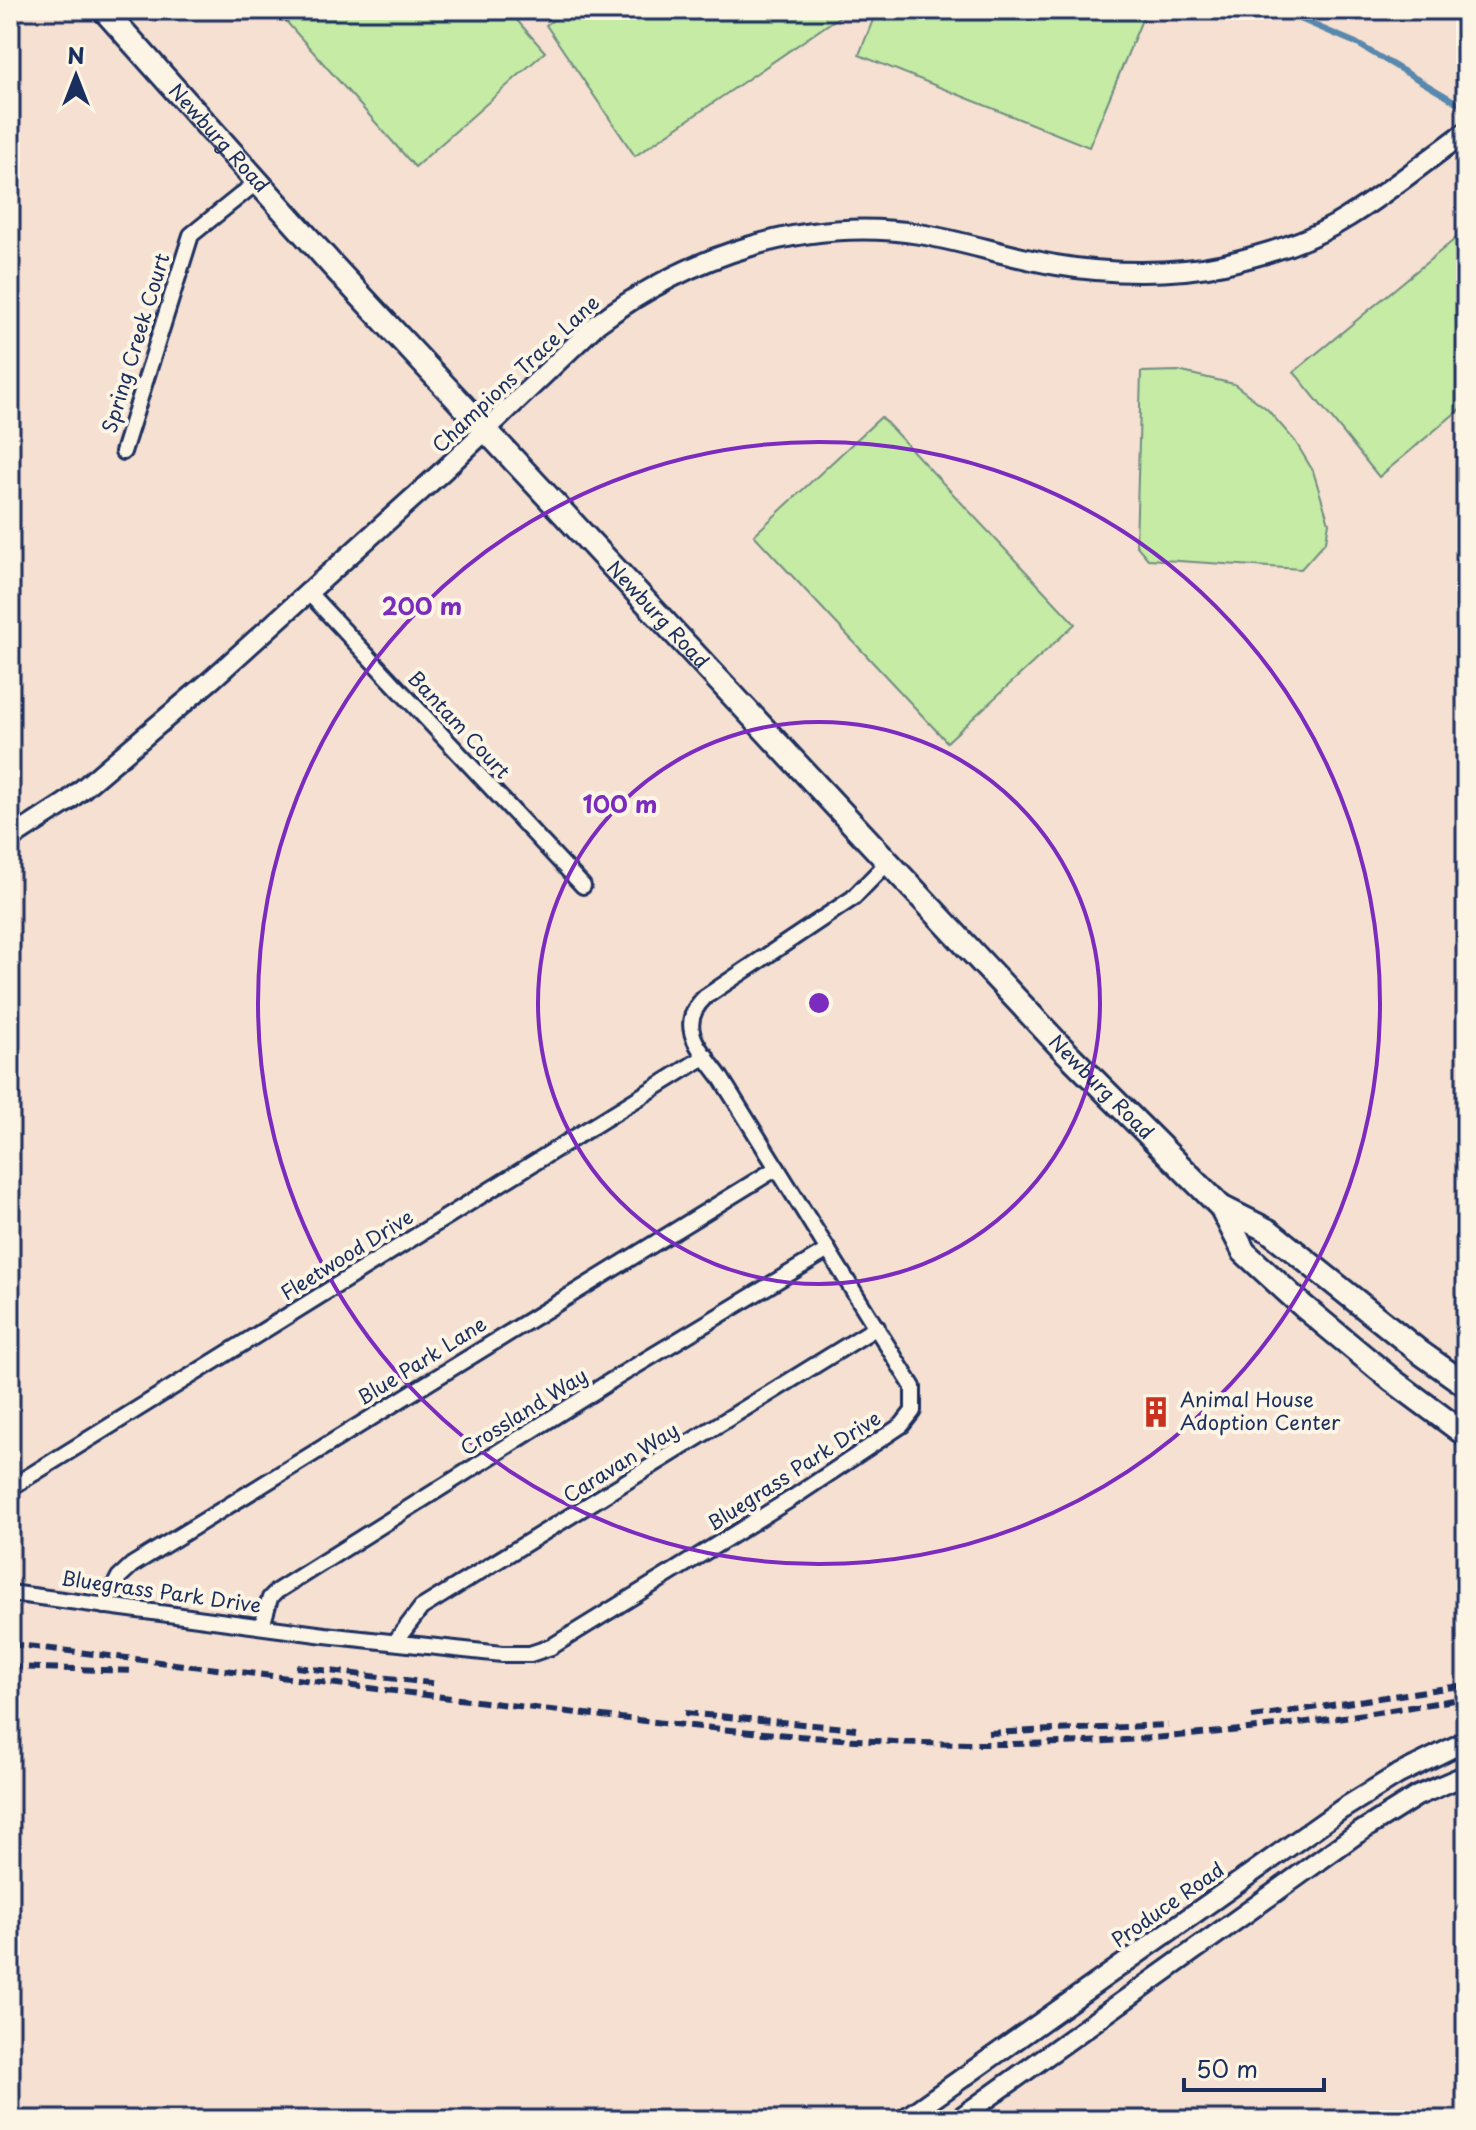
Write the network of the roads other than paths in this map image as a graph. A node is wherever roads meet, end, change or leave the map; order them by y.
1 (104, 10) edge
2 (1466, 132) edge
3 (257, 182) junction
4 (485, 430) junction
5 (123, 452) dead end
6 (307, 591) junction
7 (10, 839) edge
8 (888, 862) junction
9 (583, 886) dead end
10 (706, 1056) junction
11 (777, 1168) junction
12 (1221, 1207) junction
13 (828, 1250) junction
14 (877, 1327) junction
15 (1466, 1385) edge
16 (1466, 1435) edge
17 (10, 1488) edge
18 (10, 1593) edge
19 (104, 1606) junction
20 (262, 1626) junction
21 (395, 1642) junction
22 (1466, 1741) edge
23 (1466, 1775) edge
24 (903, 2120) edge
25 (957, 2120) edge

1 - 3 main road, Newburg Road
2 - 4 street, Champions Trace Lane
3 - 4 main road, Newburg Road
3 - 5 street, Spring Creek Court
4 - 6 street, Champions Trace Lane
4 - 8 main road, Newburg Road
6 - 7 street, Champions Trace Lane
6 - 9 street, Bantam Court
8 - 10 street, Bluegrass Park Drive
8 - 12 main road, Newburg Road
10 - 11 street, Bluegrass Park Drive
10 - 17 street, Fleetwood Drive
11 - 13 street, Bluegrass Park Drive
11 - 19 street, Blue Park Lane
12 - 15 main road, Newburg Road
12 - 16 main road, Newburg Road
13 - 14 street, Bluegrass Park Drive
13 - 20 street, Crossland Way
14 - 21 street, Caravan Way
14 - 21 street, Bluegrass Park Drive
18 - 19 street, Bluegrass Park Drive
19 - 20 street, Bluegrass Park Drive
20 - 21 street, Bluegrass Park Drive
22 - 24 street, Produce Road
23 - 25 street

